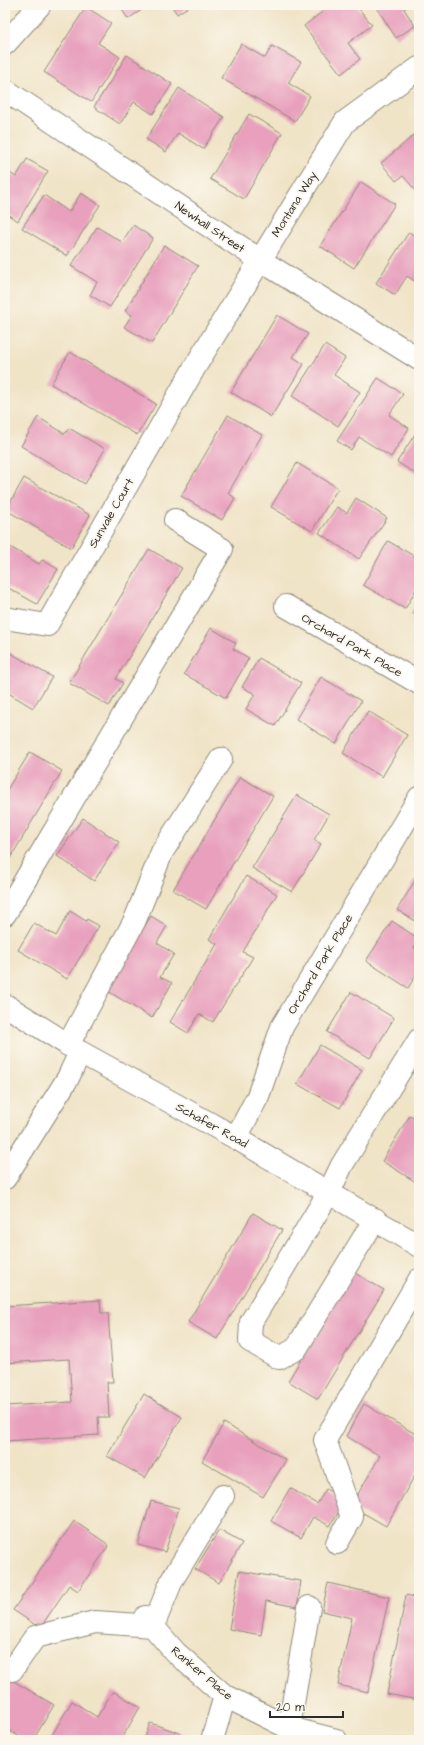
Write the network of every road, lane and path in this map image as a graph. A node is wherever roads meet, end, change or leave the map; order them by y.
1 (40, 5) edge
2 (5, 44) edge
3 (419, 68) edge
4 (5, 90) edge
5 (260, 260) junction
6 (419, 359) edge
7 (196, 365) joint
8 (175, 520) dead end
9 (286, 606) dead end
10 (5, 618) edge
11 (419, 683) edge
12 (221, 759) dead end
13 (419, 798) edge
14 (5, 914) edge
15 (5, 1005) edge
16 (419, 1040) edge
17 (74, 1048) junction
18 (236, 1138) junction
19 (5, 1178) edge
20 (329, 1192) junction
21 (375, 1219) junction
22 (419, 1246) edge
23 (419, 1280) edge
24 (223, 1496) dead end
25 (337, 1543) dead end
26 (309, 1608) dead end
27 (149, 1621) junction
28 (12, 1670) dead end
29 (225, 1696) junction
30 (288, 1728) junction
31 (212, 1740) edge
32 (336, 1740) edge

1 - 2 street
3 - 5 street, Montana Way
4 - 5 street, Newhall Street
5 - 6 street, Newhall Street
5 - 7 street, Montana Way
7 - 10 street, Sunvale Court
8 - 14 street
9 - 11 street, Orchard Park Place
12 - 17 street
13 - 18 street, Orchard Park Place
15 - 17 street, Schafer Road
16 - 20 street
17 - 18 street, Schafer Road
17 - 19 street
18 - 20 street, Schafer Road
20 - 21 street, Schafer Road
20 - 21 street
21 - 22 street, Schafer Road
23 - 25 street
24 - 27 street
26 - 30 street
27 - 28 street
27 - 29 street, Ranker Place
29 - 30 street, Ranker Place
29 - 31 street
30 - 32 street, Ranker Place

